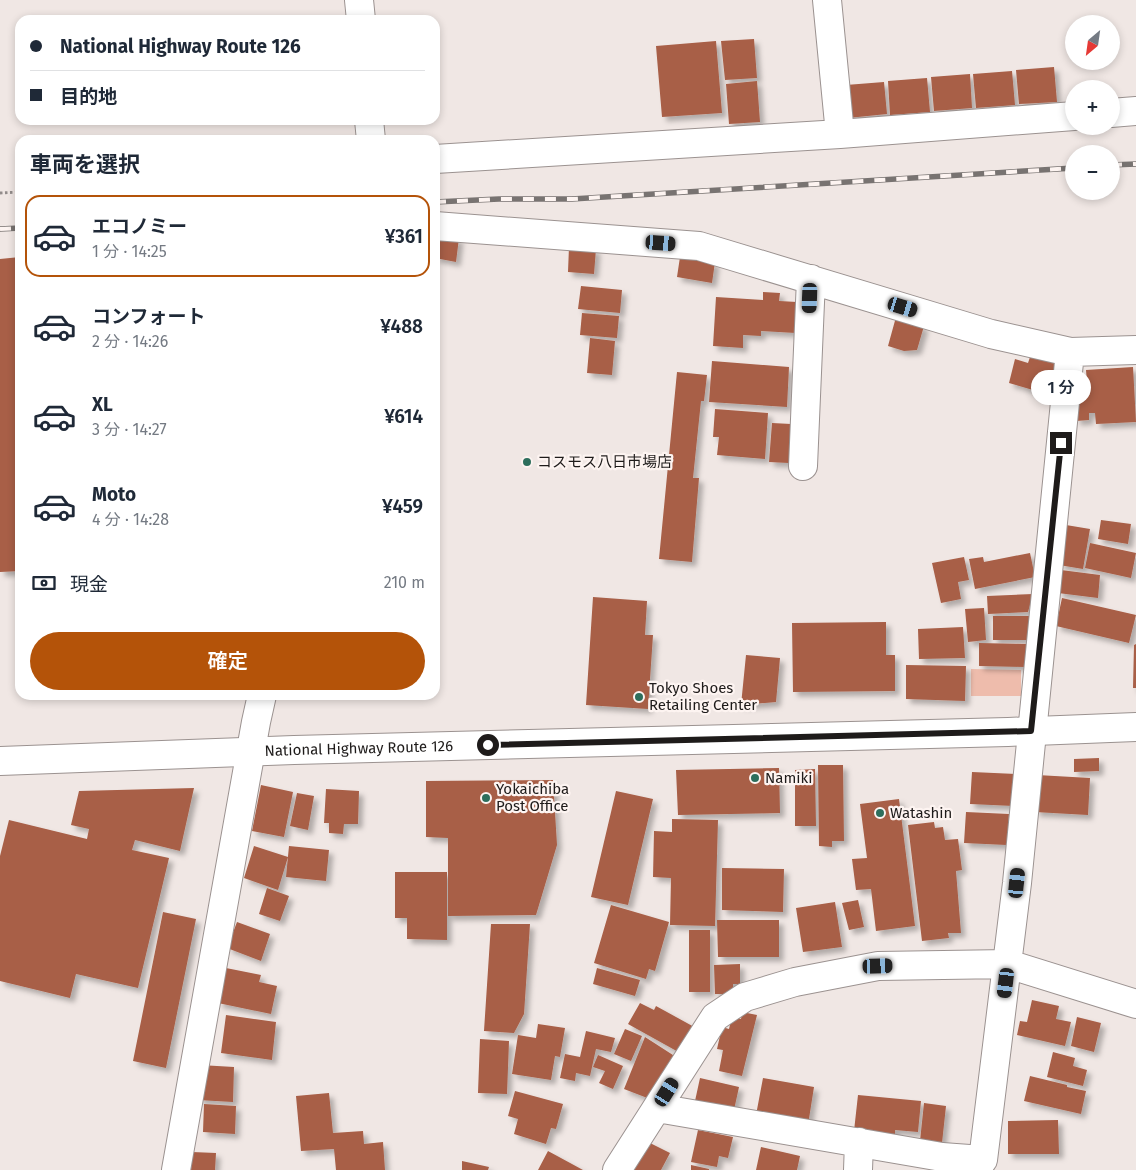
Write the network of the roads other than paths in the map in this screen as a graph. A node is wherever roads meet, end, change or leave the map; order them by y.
1 (359, 0) edge
2 (827, 0) edge
3 (360, 15) edge
4 (1136, 111) edge
5 (1120, 112) edge
6 (1065, 117) edge
7 (840, 134) junction
8 (440, 160) edge
9 (440, 226) edge
10 (811, 279) junction
11 (1136, 350) edge
12 (1070, 352) junction
13 (803, 466) dead end
14 (261, 700) edge
15 (1136, 727) edge
16 (1031, 731) junction
17 (251, 752) junction
18 (0, 761) edge
19 (1008, 964) junction
20 (1136, 1004) edge
21 (658, 1108) junction
22 (859, 1142) junction
23 (176, 1170) edge
24 (617, 1170) edge
25 (858, 1170) edge

1 - 3 main road
2 - 7 main road
4 - 5 main road
6 - 7 main road
7 - 8 main road
9 - 10 main road
10 - 12 main road
10 - 13 main road
11 - 12 main road
12 - 16 main road
14 - 17 main road
15 - 16 main road, National Highway Route 126
16 - 17 main road, National Highway Route 126
16 - 19 main road
17 - 18 main road, National Highway Route 126
17 - 23 main road
19 - 20 main road
19 - 21 main road
19 - 22 main road
21 - 22 main road
21 - 24 main road
22 - 25 main road

